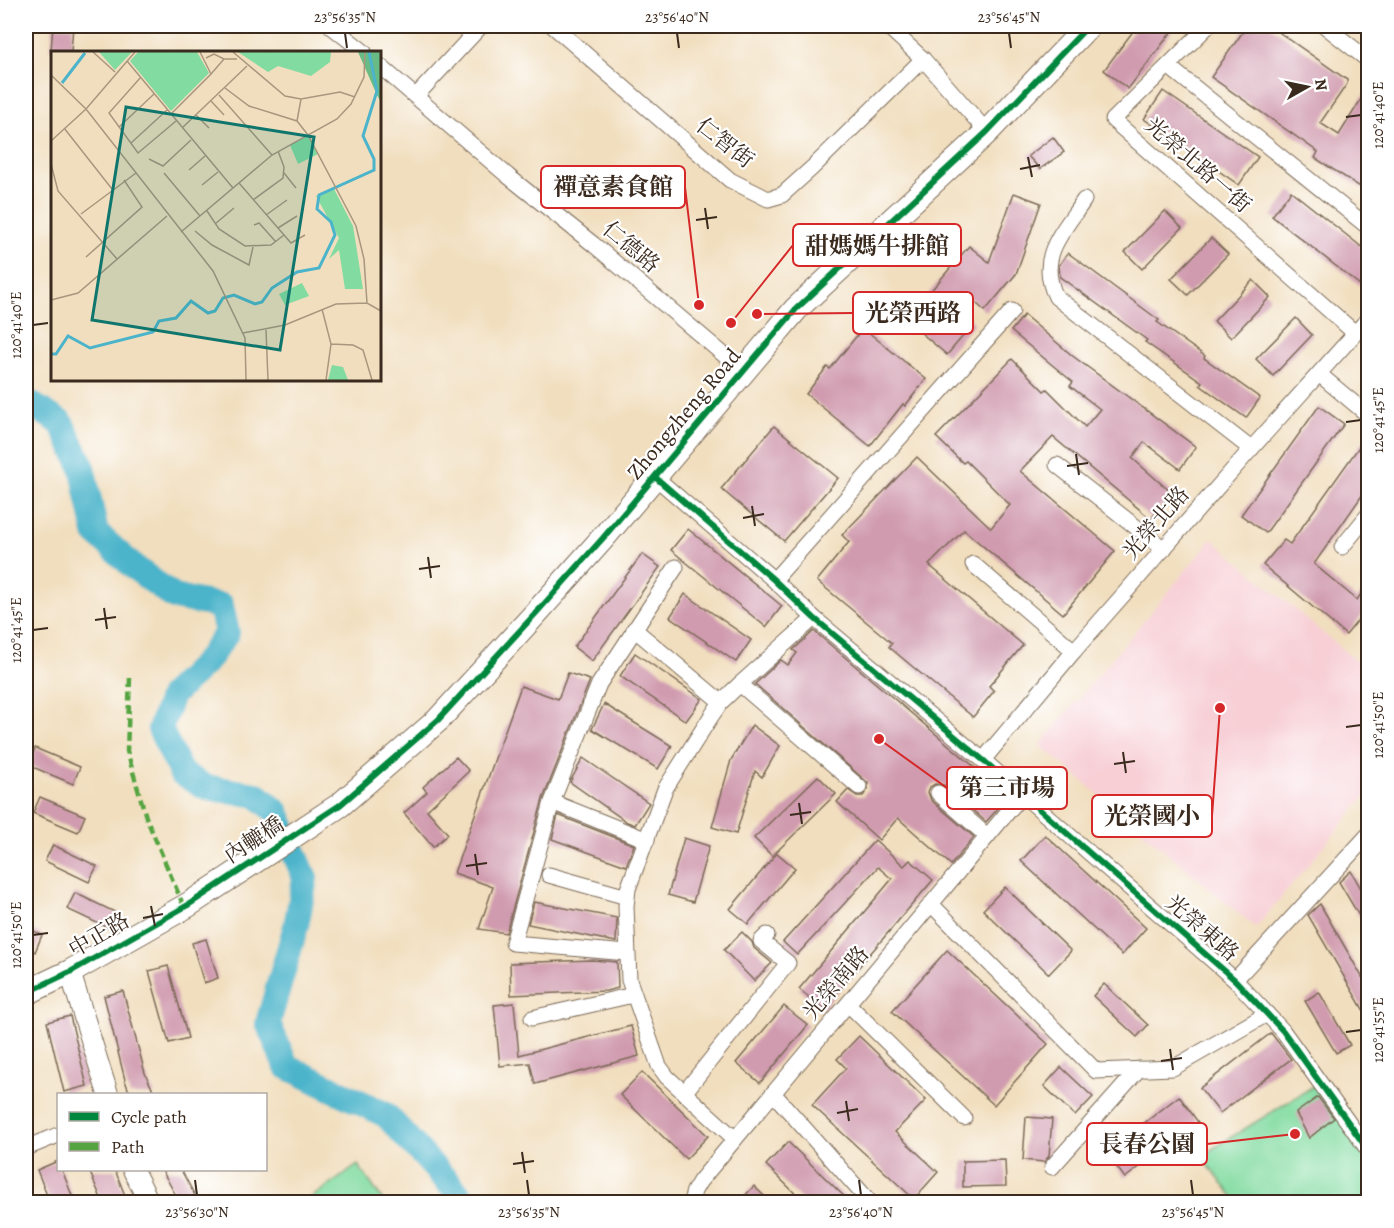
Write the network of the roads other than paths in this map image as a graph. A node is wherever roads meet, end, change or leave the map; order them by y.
1 (331, 26) edge
2 (481, 26) edge
3 (553, 26) edge
4 (887, 26) edge
5 (1088, 26) edge
6 (1208, 26) edge
7 (1325, 26) edge
8 (363, 51) edge
9 (923, 59) junction
10 (1368, 60) edge
11 (1168, 66) junction
12 (381, 67) edge
13 (416, 96) junction
14 (987, 132) junction
15 (1084, 200) dead end
16 (1368, 227) edge
17 (1012, 311) dead end
18 (1368, 319) edge
19 (1355, 333) junction
20 (743, 371) junction
21 (1319, 374) junction
22 (1368, 415) edge
23 (1251, 449) junction
24 (1057, 465) dead end
25 (655, 477) junction
26 (1368, 515) edge
27 (1342, 547) dead end
28 (1164, 549) junction
29 (973, 564) dead end
30 (676, 567) dead end
31 (774, 580) junction
32 (814, 618) junction
33 (634, 629) junction
34 (1074, 651) junction
35 (740, 684) junction
36 (721, 702) junction
37 (983, 760) junction
38 (859, 787) dead end
39 (938, 793) dead end
40 (1022, 795) junction
41 (552, 802) junction
42 (340, 805) joint
43 (1368, 835) edge
44 (987, 836) junction
45 (647, 840) junction
46 (549, 875) dead end
47 (627, 897) junction
48 (188, 904) joint
49 (931, 904) junction
50 (767, 935) dead end
51 (627, 953) junction
52 (70, 972) junction
53 (1235, 980) junction
54 (26, 993) edge
55 (633, 995) junction
56 (848, 1004) junction
57 (1267, 1014) junction
58 (532, 1018) dead end
59 (1139, 1069) junction
60 (107, 1093) edge
61 (684, 1093) junction
62 (773, 1093) junction
63 (964, 1118) dead end
64 (57, 1135) edge
65 (735, 1139) junction
66 (26, 1148) edge
67 (1368, 1150) edge
68 (1052, 1167) dead end
69 (133, 1171) edge
70 (868, 1200) dead end
71 (149, 1203) edge
72 (691, 1203) edge

1 - 8 street
2 - 13 street
3 - 9 street, 仁智街
4 - 9 street
5 - 14 main road, Zhongzheng Road
6 - 11 street, 光榮北路一街
7 - 10 street
9 - 14 street
11 - 16 street
11 - 19 street, 光榮北路一街
12 - 13 street, 仁德路
13 - 20 street, 仁德路
14 - 20 main road, Zhongzheng Road
15 - 23 street
17 - 31 street
18 - 19 street, 光榮北路
19 - 21 street, 光榮北路
20 - 25 main road, Zhongzheng Road
21 - 22 street
21 - 23 street, 光榮北路
23 - 28 street, 光榮北路
24 - 28 street
25 - 31 street, 光榮東路
25 - 42 main road, Zhongzheng Road
26 - 27 street
28 - 34 street, 光榮北路
29 - 34 street
30 - 33 street
31 - 32 street, 光榮東路
32 - 35 street
32 - 37 street, 光榮東路
33 - 36 street
33 - 41 street
34 - 37 street, 光榮北路
35 - 36 street
35 - 38 street
36 - 45 street
37 - 40 street, 光榮東路
39 - 44 street
40 - 44 street, 光榮南路
40 - 53 street, 光榮東路
41 - 45 street
41 - 51 street
42 - 48 main road, 內轆橋
43 - 53 street
44 - 49 street, 光榮南路
45 - 47 street
46 - 47 street
47 - 51 street
48 - 52 main road, 中正路
49 - 56 street, 光榮南路
49 - 59 street
50 - 61 street
51 - 55 street
52 - 54 main road, 中正路
52 - 60 street
53 - 57 street, 光榮東路
55 - 58 street
55 - 61 street
56 - 62 street, 光榮南路
56 - 63 street
57 - 59 street
57 - 67 street, 光榮東路
59 - 68 street
61 - 65 street
62 - 65 street, 光榮南路
62 - 70 street
64 - 66 street
65 - 72 street, 光榮南路
69 - 71 street

